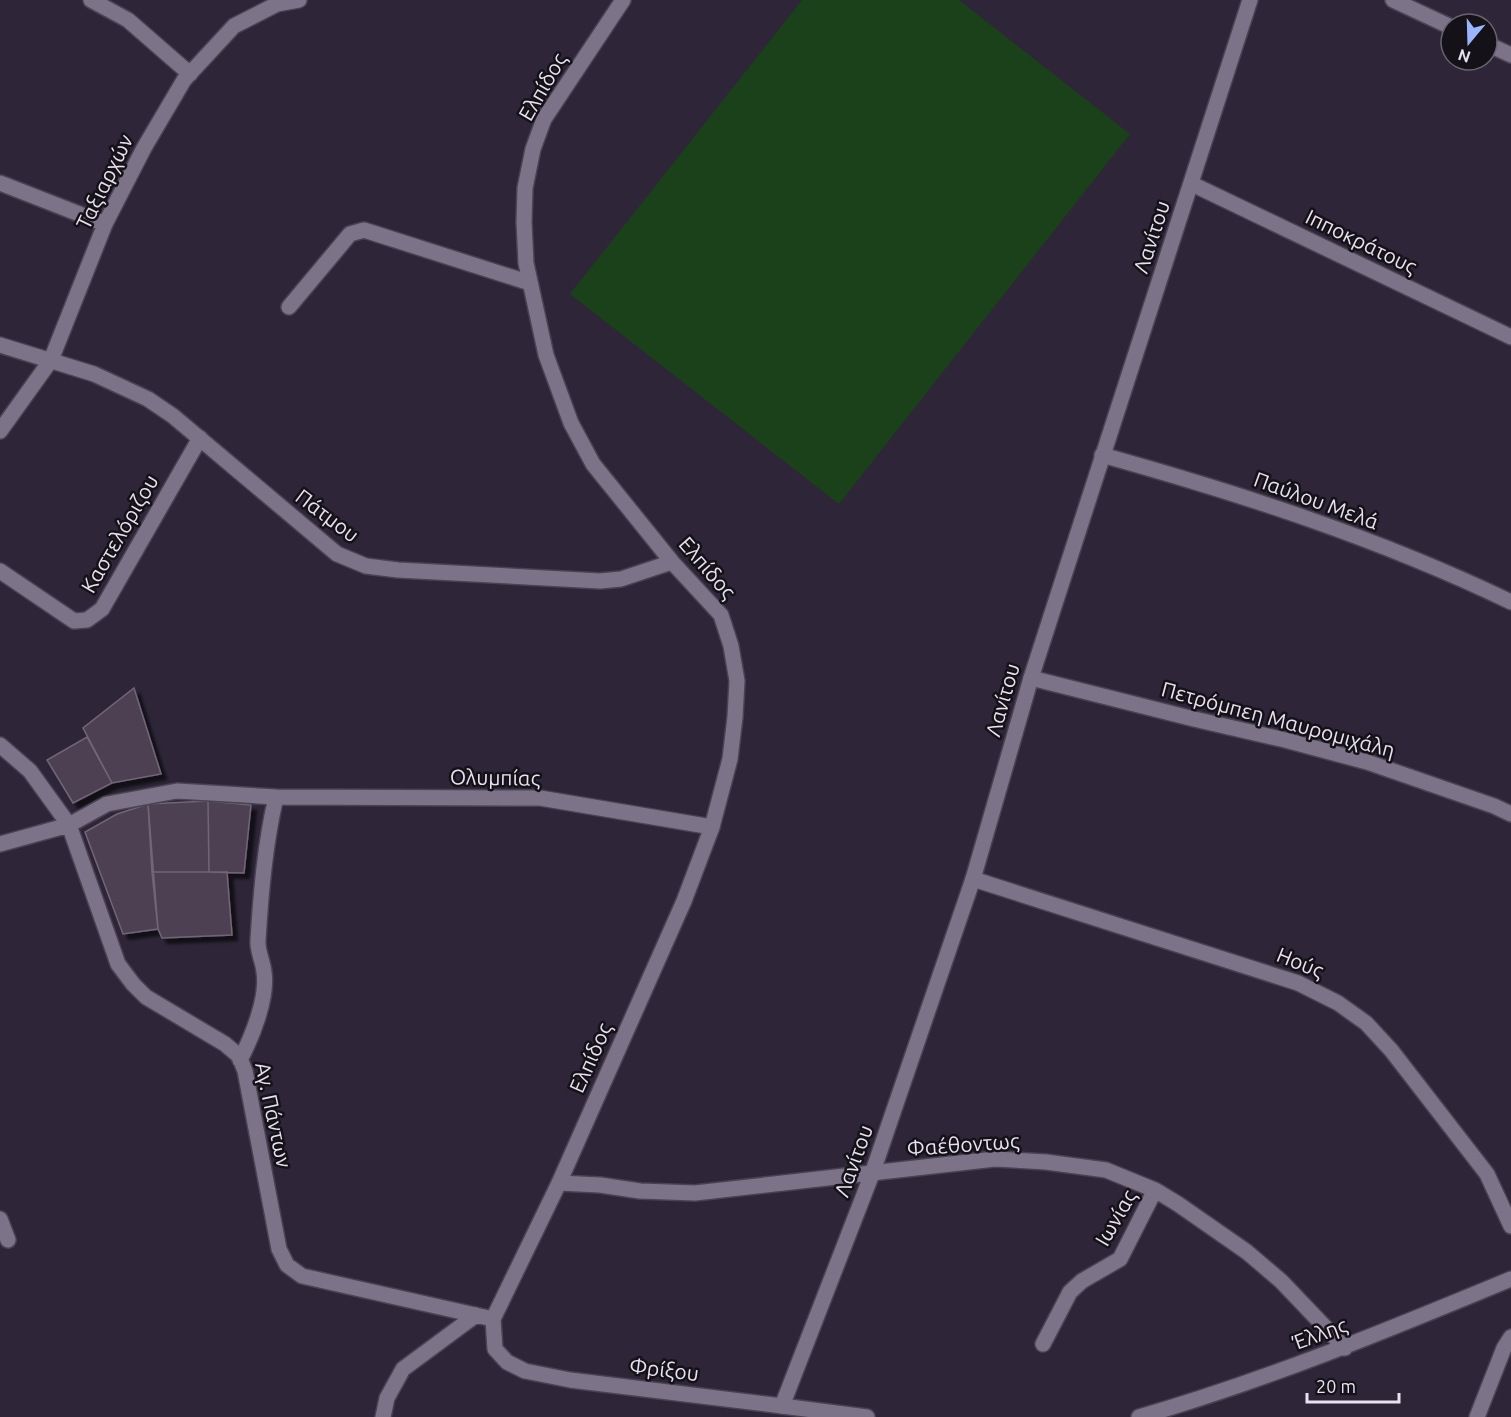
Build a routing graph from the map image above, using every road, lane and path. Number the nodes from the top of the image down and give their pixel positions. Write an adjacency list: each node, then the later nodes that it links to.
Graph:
1 (91, 0): 7 (street)
2 (299, 0): 7 (street, Ταξιαρχών)
3 (623, 0): 11 (street, Ελπίδος)
4 (1250, 0): 9 (street, Λανίτου)
5 (1393, 0): 6 (street)
6 (1439, 21)
7 (190, 74): 10 (street, Ταξιαρχών)
8 (0, 183): 10 (street)
9 (1192, 184): 13 (street, Ιπποκράτους); 18 (street, Λανίτου)
10 (105, 224): 15 (street, Ταξιαρχών)
11 (530, 282): 12 (street); 19 (street, Ελπίδος)
12 (289, 307)
13 (1511, 338)
14 (0, 345): 15 (street, Πάτμου)
15 (51, 360): 16 (street, Ταξιαρχών); 17 (street, Πάτμου)
16 (0, 431)
17 (200, 438): 19 (street, Πάτμου); 20 (street, Καστελόριζου)
18 (1102, 455): 21 (street, Παύλου Μελά); 22 (street, Λανίτου)
19 (672, 562): 27 (street, Ελπίδος)
20 (0, 571)
21 (1511, 602)
22 (1031, 678): 25 (street, Πετρόμπεη Μαυρομιχάλη); 29 (street, Λανίτου)
23 (0, 745): 26 (street, Αγ. Πάντων)
24 (276, 797): 26 (street, Ολυμπίας); 27 (street, Ολυμπίας); 30 (street)
25 (1511, 814)
26 (69, 825): 28 (street, Ολυμπίας); 30 (street, Αγ. Πάντων)
27 (712, 827): 32 (street, Ελπίδος)
28 (0, 844)
29 (973, 879): 31 (street, Λανίτου); 35 (street, Ηούς)
30 (240, 1060): 38 (street, Αγ. Πάντων)
31 (872, 1174): 32 (street, Φαέθοντως); 33 (street, Φαέθοντως); 43 (street, Λανίτου)
32 (559, 1184): 39 (street, Ελπίδος)
33 (1155, 1190): 41 (street, Ιωνίας); 42 (street, Φαέθοντως)
34 (0, 1218): 36 (street)
35 (1511, 1226)
36 (8, 1240)
37 (1511, 1279): 42 (street, Έλλης)
38 (476, 1315): 39 (street, Αγ. Πάντων); 44 (street)
39 (493, 1319): 43 (street, Φρίξου)
40 (1511, 1337): 47 (street)
41 (1043, 1344)
42 (1345, 1348): 46 (street, Έλλης)
43 (782, 1406): 45 (street, Φρίξου)
44 (383, 1417)
45 (867, 1417)
46 (1139, 1417)
47 (1477, 1417)

